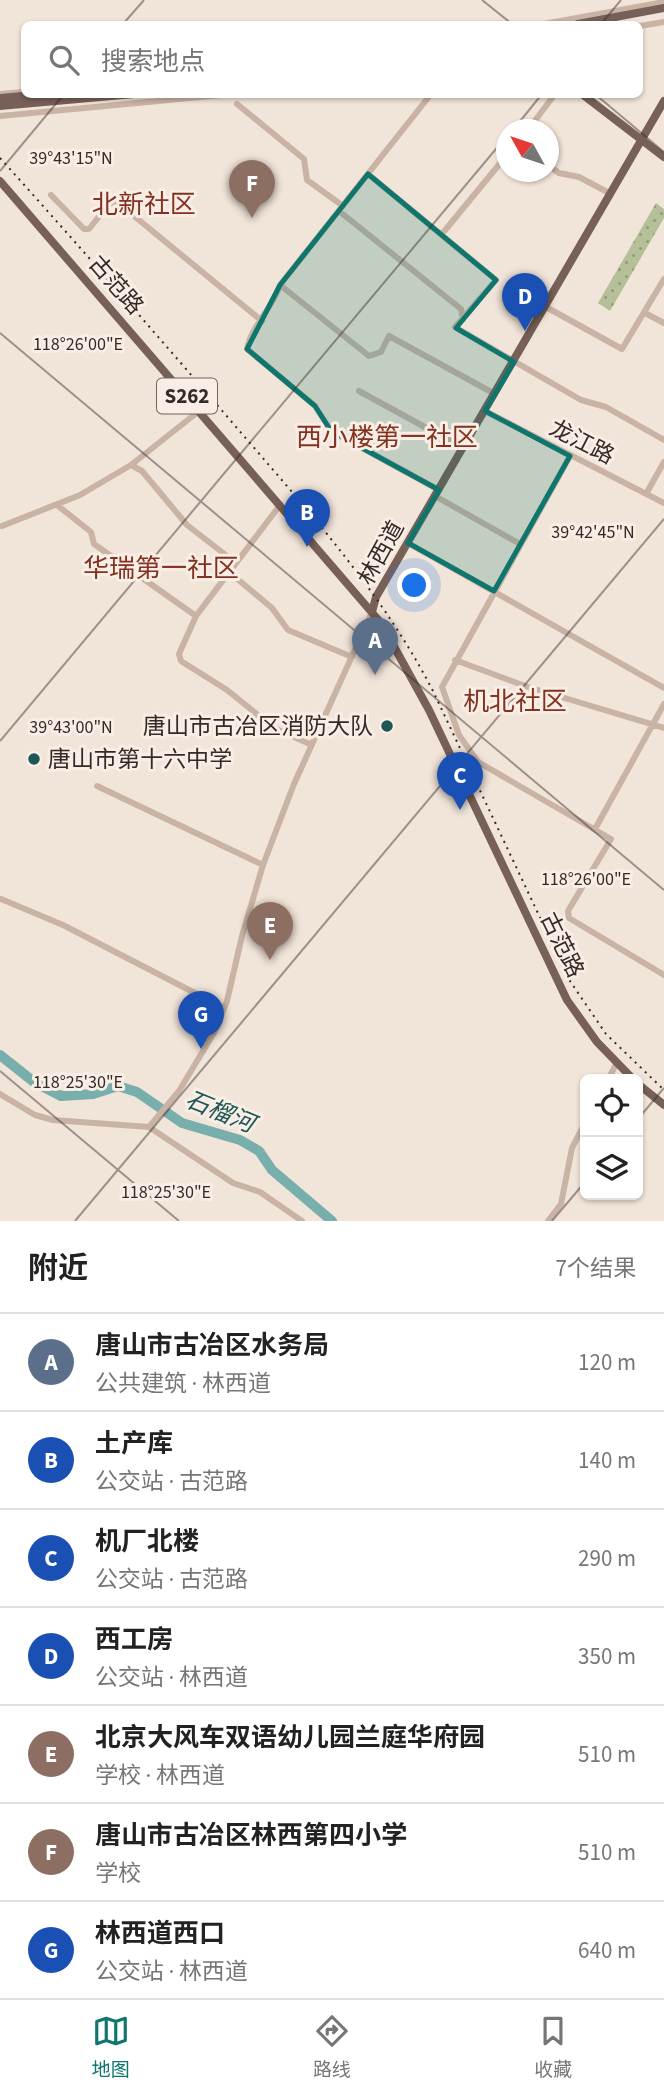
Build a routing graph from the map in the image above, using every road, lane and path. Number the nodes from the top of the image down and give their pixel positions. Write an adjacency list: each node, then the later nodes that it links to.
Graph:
1 (664, 2): 3 (street)
2 (664, 10): 4 (main road); 5 (main road)
3 (560, 21)
4 (596, 21)
5 (615, 21)
6 (664, 22): 7 (street)
7 (643, 25)
8 (21, 92): 10 (street)
9 (21, 95): 10 (main road)
10 (0, 96)
11 (89, 98): 18 (main road)
12 (190, 98): 19 (street)
13 (428, 98): 25 (street)
14 (552, 98): 20 (street)
15 (587, 98): 21 (main road)
16 (664, 101): 21 (main road, 林西道)
17 (237, 104): 29 (street)
18 (0, 106)
19 (0, 116)
20 (536, 119)
21 (642, 141): 22 (main road); 27 (main road, 林西道)
22 (664, 157)
23 (496, 168): 30 (street)
24 (559, 173): 27 (street)
25 (368, 174): 29 (street); 30 (street)
26 (0, 181): 41 (main road, 古范路 / S262)
27 (611, 194): 33 (main road, 林西道)
28 (51, 195): 36 (street)
29 (341, 209): 32 (street); 35 (street)
30 (442, 234): 35 (street)
31 (664, 279): 34 (street)
32 (280, 285): 36 (street); 40 (street)
33 (546, 307): 34 (street); 38 (main road, 林西道)
34 (645, 313): 37 (street)
35 (463, 319): 38 (street)
36 (262, 321): 50 (street)
37 (664, 323)
38 (514, 362): 40 (main road, 林西道); 43 (street)
39 (359, 391): 44 (street)
40 (495, 394): 42 (main road, 林西道)
41 (200, 411): 46 (street); 54 (main road, 古范路 / S262)
42 (485, 411): 44 (main road, 林西道); 45 (street, 龙江路)
43 (664, 440)
44 (463, 448): 50 (main road, 林西道)
45 (570, 456): 51 (street, 龙江路); 57 (street)
46 (142, 458): 48 (street); 49 (street)
47 (664, 462): 51 (street)
48 (131, 466): 49 (street); 53 (street)
49 (142, 471): 58 (street)
50 (437, 493): 56 (main road, 林西道); 57 (street)
51 (646, 494): 52 (street, 龙江路)
52 (664, 503)
53 (57, 505): 55 (street); 62 (street)
54 (280, 506): 58 (street); 61 (main road, 古范路 / S262)
55 (2, 526)
56 (408, 543): 60 (street); 61 (main road, 林西道)
57 (520, 544): 60 (street)
58 (236, 563): 59 (street)
59 (229, 572): 62 (street); 63 (street)
60 (494, 592): 64 (street); 65 (street)
61 (372, 612): 63 (street, 林西道); 76 (main road, 古范路 / S262)
62 (196, 616): 69 (street)
63 (352, 657): 69 (street, 林西道)
64 (455, 660): 67 (street); 71 (street)
65 (664, 688)
66 (664, 704): 67 (street)
67 (651, 726): 68 (street); 71 (street)
68 (664, 728)
69 (312, 745): 72 (street, 林西道)
70 (97, 786): 72 (street)
71 (594, 830): 74 (street)
72 (263, 865): 75 (street, 林西道)
73 (1, 899): 75 (street)
74 (664, 975)
75 (224, 1008): 82 (street, 林西道)
76 (617, 1063): 77 (street); 78 (main road, 古范路 / S262)
77 (611, 1074)
78 (628, 1074)
79 (643, 1088): 81 (main road)
80 (0, 1094): 82 (street)
81 (664, 1105)
82 (150, 1125): 84 (street)
83 (580, 1133): 85 (street)
84 (302, 1221)
85 (548, 1221)

